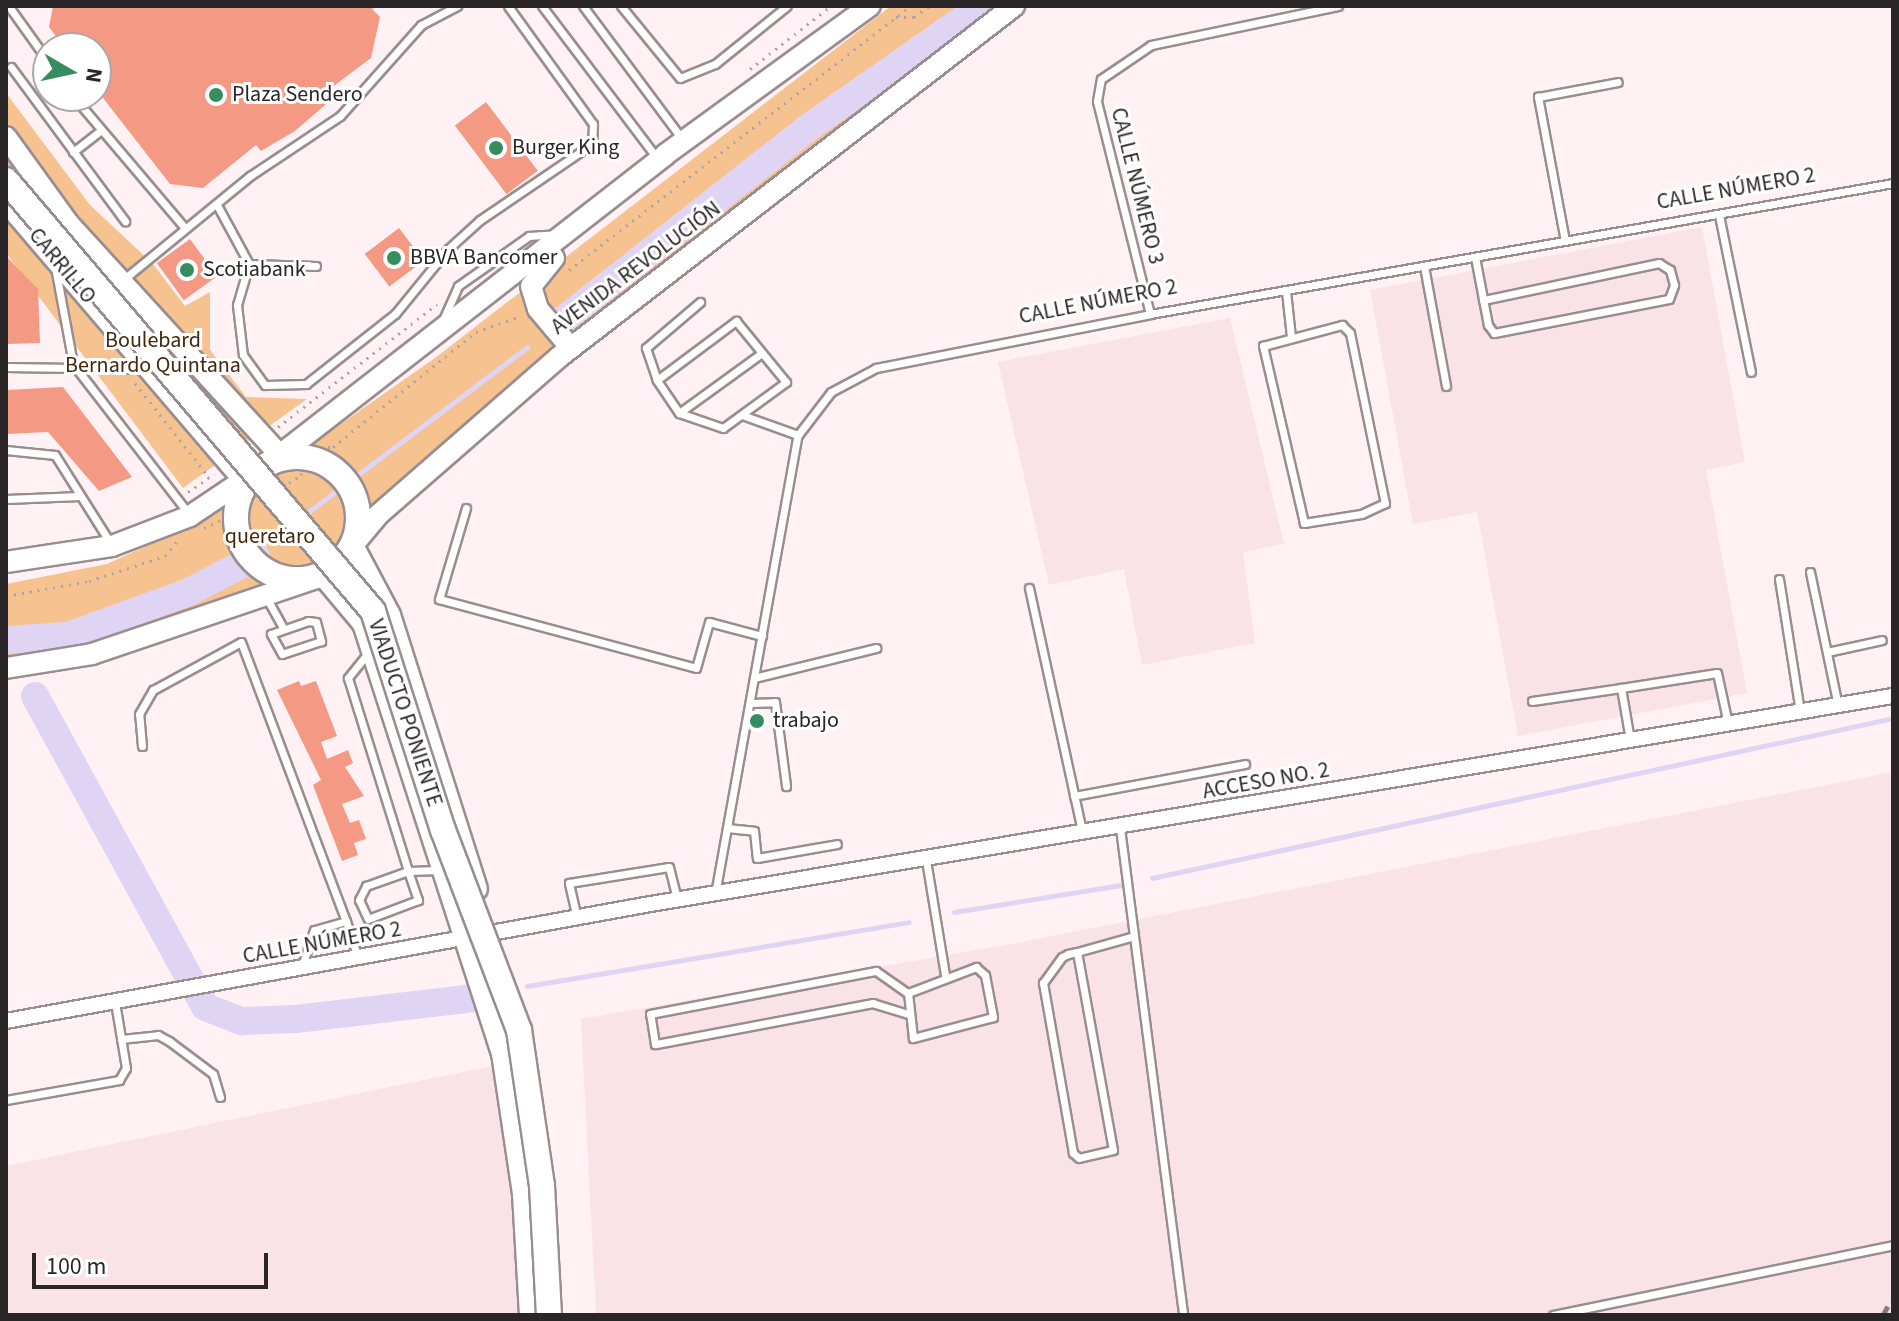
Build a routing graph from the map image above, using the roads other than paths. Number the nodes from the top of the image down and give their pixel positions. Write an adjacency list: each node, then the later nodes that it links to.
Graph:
1 (457, 6): 24 (lane)
2 (508, 6): 31 (lane)
3 (542, 6): 19 (lane)
4 (583, 6): 17 (lane)
5 (621, 6): 6 (lane)
6 (787, 6)
7 (870, 6): 17 (main road)
8 (1014, 6): 41 (main road, AVENIDA REVOLUCIÓN)
9 (1338, 6): 39 (lane, CALLE NÚMERO 3)
10 (9, 8): 11 (lane)
11 (32, 39)
12 (11, 67): 18 (lane)
13 (1618, 82): 28 (lane)
14 (85, 112): 15 (lane)
15 (99, 132): 18 (lane); 27 (lane)
16 (6, 137): 34 (main road)
17 (684, 141): 19 (main road)
18 (73, 152): 26 (lane)
19 (659, 160): 23 (main road)
20 (6, 180): 115 (main road, VIADUCTO PONIENTE, bridge)
21 (1893, 183): 25 (lane, CALLE NÚMERO 2)
22 (6, 199): 30 (main road, CARRILLO)
23 (605, 203): 41 (main road); 52 (main road)
24 (217, 205): 27 (lane); 31 (lane)
25 (1719, 215): 28 (lane, CALLE NÚMERO 2); 46 (lane)
26 (125, 221)
27 (185, 228): 34 (lane)
28 (1565, 241): 29 (lane, CALLE NÚMERO 2)
29 (1475, 257): 33 (lane, CALLE NÚMERO 2); 36 (lane)
30 (54, 258): 38 (main road, CARRILLO); 43 (lane)
31 (249, 264): 32 (lane)
32 (316, 266)
33 (1424, 266): 35 (lane, CALLE NÚMERO 2); 48 (lane)
34 (120, 282): 38 (lane); 52 (main road)
35 (1286, 291): 39 (lane, CALLE NÚMERO 2); 40 (lane)
36 (1483, 300): 36 (lane)
37 (700, 302): 47 (lane)
38 (95, 305): 45 (main road, CARRILLO)
39 (1150, 314): 51 (lane, CALLE NÚMERO 2)
40 (1291, 337): 40 (lane)
41 (568, 344): 59 (main road, AVENIDA REVOLUCIÓN)
42 (762, 353): 47 (lane); 49 (lane); 50 (lane)
43 (73, 364): 44 (lane); 45 (lane); 58 (lane)
44 (6, 367)
45 (150, 369): 54 (main road, CARRILLO)
46 (1751, 372)
47 (657, 380): 49 (lane)
48 (1446, 386)
49 (679, 413): 50 (lane)
50 (742, 415): 51 (lane)
51 (798, 435): 68 (lane, CALLE NÚMERO 2)
52 (272, 446): 54 (main road); 59 (main road)
53 (6, 450): 55 (lane)
54 (237, 470): 58 (main road); 63 (main road)
55 (80, 496): 56 (lane); 60 (lane)
56 (6, 499)
57 (466, 508): 68 (lane)
58 (188, 527): 60 (main road)
59 (353, 545): 63 (main road); 101 (main road)
60 (112, 546): 61 (main road)
61 (6, 562)
62 (1810, 572): 72 (lane)
63 (325, 575): 66 (main road); 70 (main road)
64 (1779, 579): 80 (lane)
65 (1029, 588): 86 (lane)
66 (265, 596): 67 (lane); 73 (main road)
67 (283, 628): 67 (lane)
68 (762, 636): 74 (lane, CALLE NÚMERO 2)
69 (1882, 640): 72 (lane)
70 (372, 648): 92 (main road); 93 (lane)
71 (876, 648): 74 (lane)
72 (1827, 652): 79 (lane)
73 (6, 668)
74 (754, 678): 78 (lane, CALLE NÚMERO 2)
75 (1621, 688): 77 (lane); 81 (lane); 82 (lane)
76 (1893, 696): 79 (street, ACCESO NO. 2)
77 (1532, 701)
78 (750, 703): 85 (lane); 87 (lane, CALLE NÚMERO 2)
79 (1838, 706): 80 (street, ACCESO NO. 2)
80 (1801, 713): 81 (street, ACCESO NO. 2)
81 (1728, 724): 82 (street, ACCESO NO. 2)
82 (1631, 741): 88 (street, ACCESO NO. 2)
83 (142, 746): 98 (lane)
84 (1245, 764): 86 (lane)
85 (786, 786)
86 (1074, 796): 89 (lane)
87 (727, 828): 90 (lane); 94 (lane, CALLE NÚMERO 2)
88 (1120, 828): 89 (street, ACCESO NO. 2); 99 (lane)
89 (1083, 834): 91 (street, ACCESO NO. 2)
90 (837, 844)
91 (926, 860): 94 (street, ACCESO NO. 2); 105 (lane)
92 (440, 870): 93 (lane); 100 (main road)
93 (408, 871): 93 (lane)
94 (715, 896): 95 (street, ACCESO NO. 2)
95 (677, 901): 96 (street, ACCESO NO. 2); 97 (lane)
96 (645, 905): 97 (street, CALLE NÚMERO 2)
97 (577, 918): 101 (street, CALLE NÚMERO 2)
98 (346, 921): 103 (lane); 104 (lane)
99 (1134, 936): 102 (lane); 117 (lane)
100 (465, 940): 101 (street, CALLE NÚMERO 2); 103 (street, CALLE NÚMERO 2); 114 (main road)
101 (493, 941): 116 (main road)
102 (1077, 952): 102 (lane)
103 (359, 959): 104 (street, CALLE NÚMERO 2)
104 (301, 969): 107 (street, CALLE NÚMERO 2)
105 (945, 975): 106 (lane); 108 (lane)
106 (908, 993): 108 (lane); 108 (lane)
107 (115, 1002): 109 (street, CALLE NÚMERO 2); 110 (lane)
108 (908, 1014)
109 (6, 1021)
110 (121, 1039): 111 (lane); 112 (lane)
111 (220, 1097)
112 (6, 1100)
113 (1893, 1245): 118 (lane)
114 (532, 1315)
115 (549, 1315)
116 (560, 1315)
117 (1183, 1315)
118 (1553, 1315)

